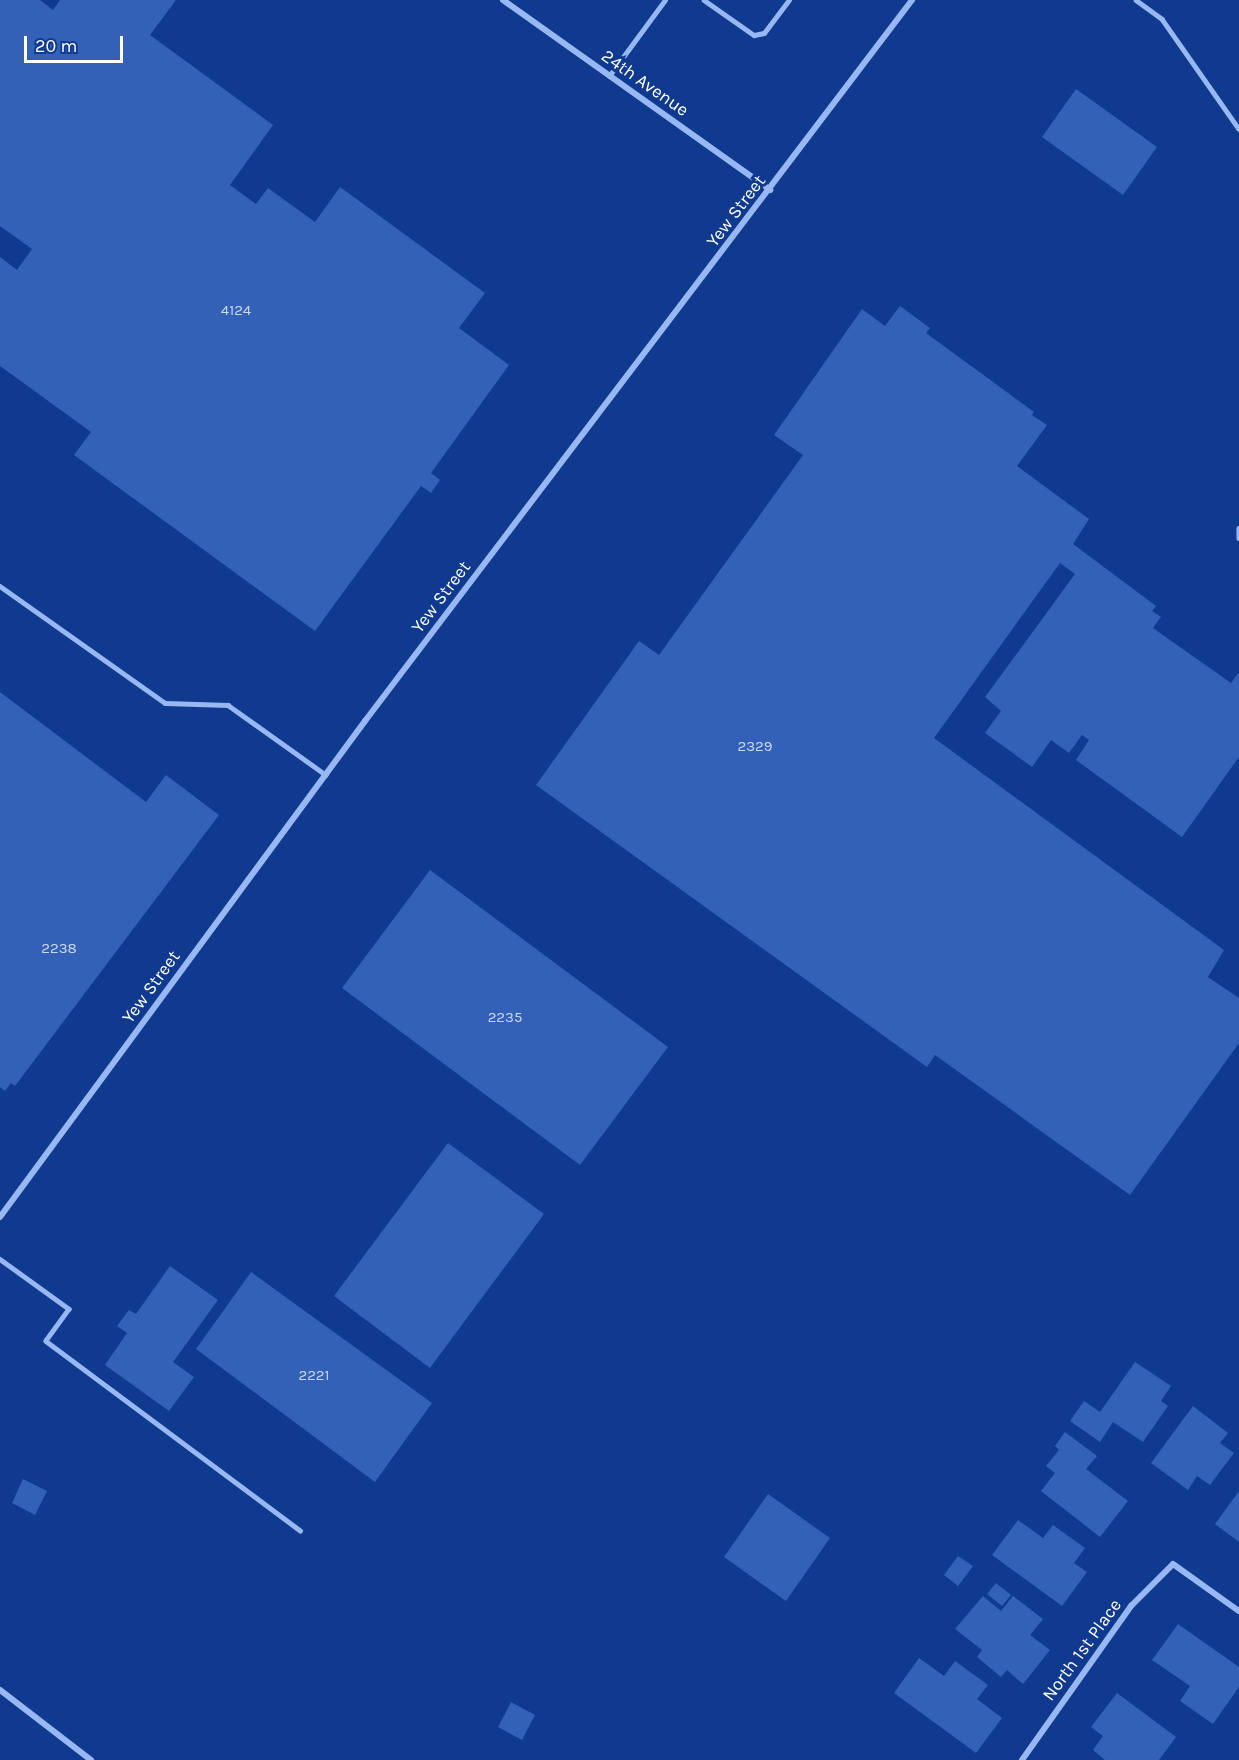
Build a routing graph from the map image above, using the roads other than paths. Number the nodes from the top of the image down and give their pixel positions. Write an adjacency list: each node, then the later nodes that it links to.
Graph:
1 (502, 0): 7 (street, 24th Avenue)
2 (665, 0): 7 (lane)
3 (704, 0): 4 (lane)
4 (789, 0)
5 (912, 0): 9 (street, Yew Street)
6 (1136, 0): 8 (lane)
7 (609, 76): 9 (street, 24th Avenue)
8 (1239, 129)
9 (770, 190): 13 (street, Yew Street)
10 (1239, 528): 11 (lane)
11 (1239, 538)
12 (0, 586): 13 (lane)
13 (326, 775): 14 (street, Yew Street)
14 (0, 1217)
15 (0, 1259): 16 (lane)
16 (300, 1530)
17 (1239, 1611): 20 (street, North 1st Place)
18 (0, 1690): 19 (street)
19 (91, 1760)
20 (1022, 1760)

